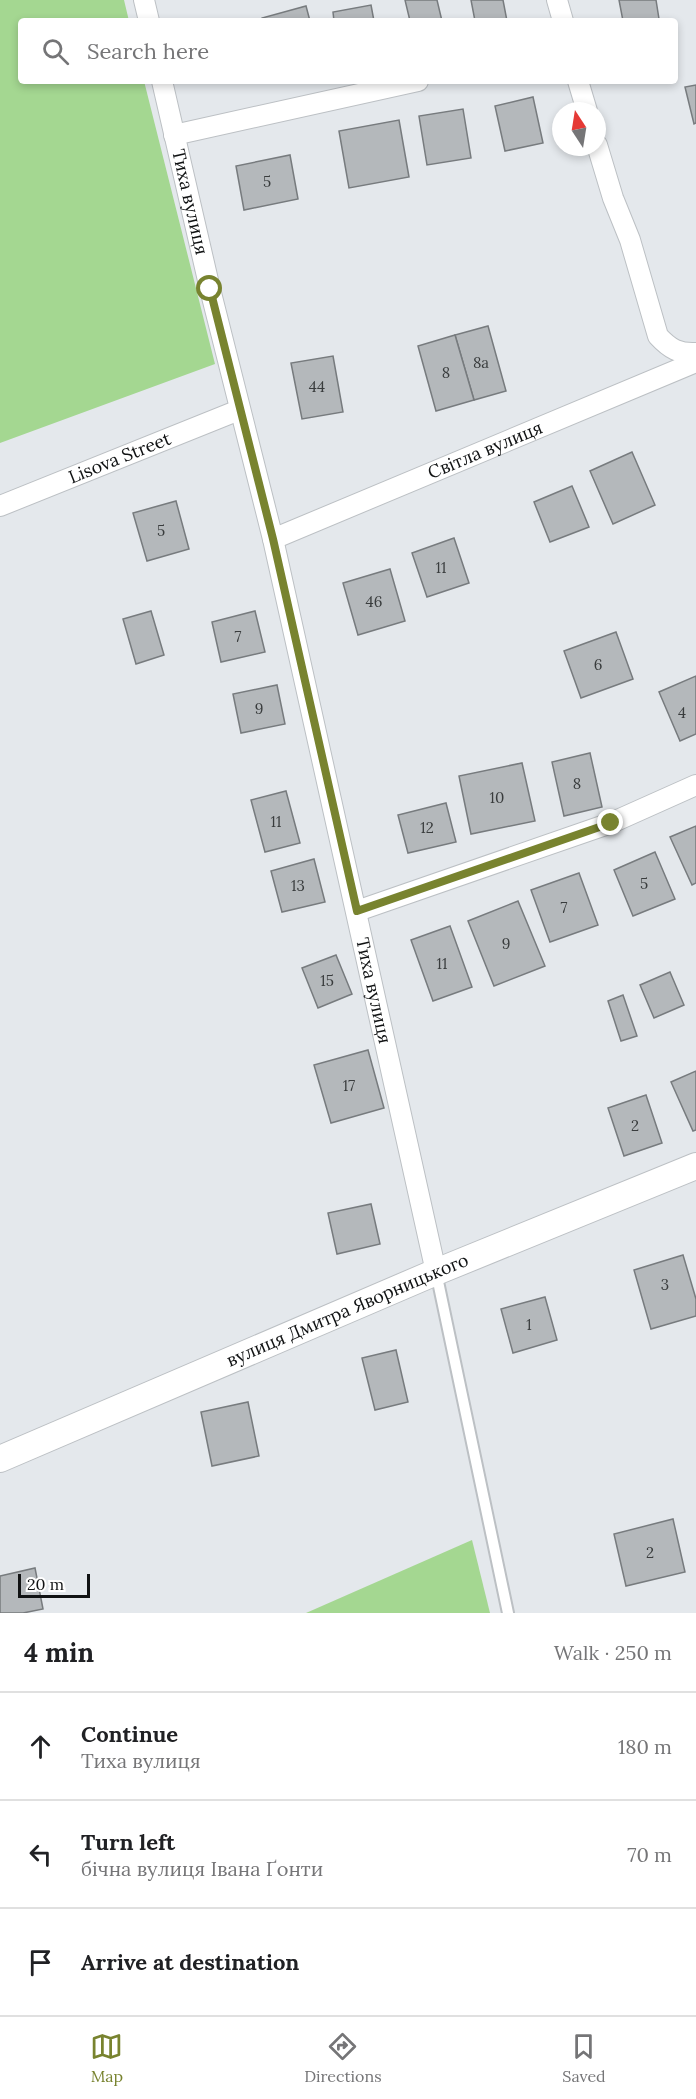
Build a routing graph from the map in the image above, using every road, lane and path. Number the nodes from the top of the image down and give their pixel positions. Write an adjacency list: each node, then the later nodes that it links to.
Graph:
1 (144, 0): 3 (street)
2 (557, 0): 4 (street)
3 (148, 18)
4 (562, 18)
5 (163, 84): 9 (street, Тиха вулиця)
6 (404, 84): 9 (street)
7 (579, 84): 8 (street)
8 (584, 102)
9 (174, 135): 13 (street, Тиха вулиця)
10 (600, 156): 11 (street)
11 (696, 353)
12 (696, 362): 15 (street, Світла вулиця)
13 (239, 410): 14 (street, Lisova Street); 15 (street, Тиха вулиця)
14 (0, 506)
15 (273, 539): 17 (street, Тиха вулиця)
16 (696, 785): 17 (street)
17 (357, 911): 19 (street, Тиха вулиця)
18 (696, 1166): 19 (street, вулиця Дмитра Яворницького)
19 (436, 1272): 20 (street, вулиця Дмитра Яворницького); 21 (lane)
20 (0, 1459)
21 (508, 1613)

